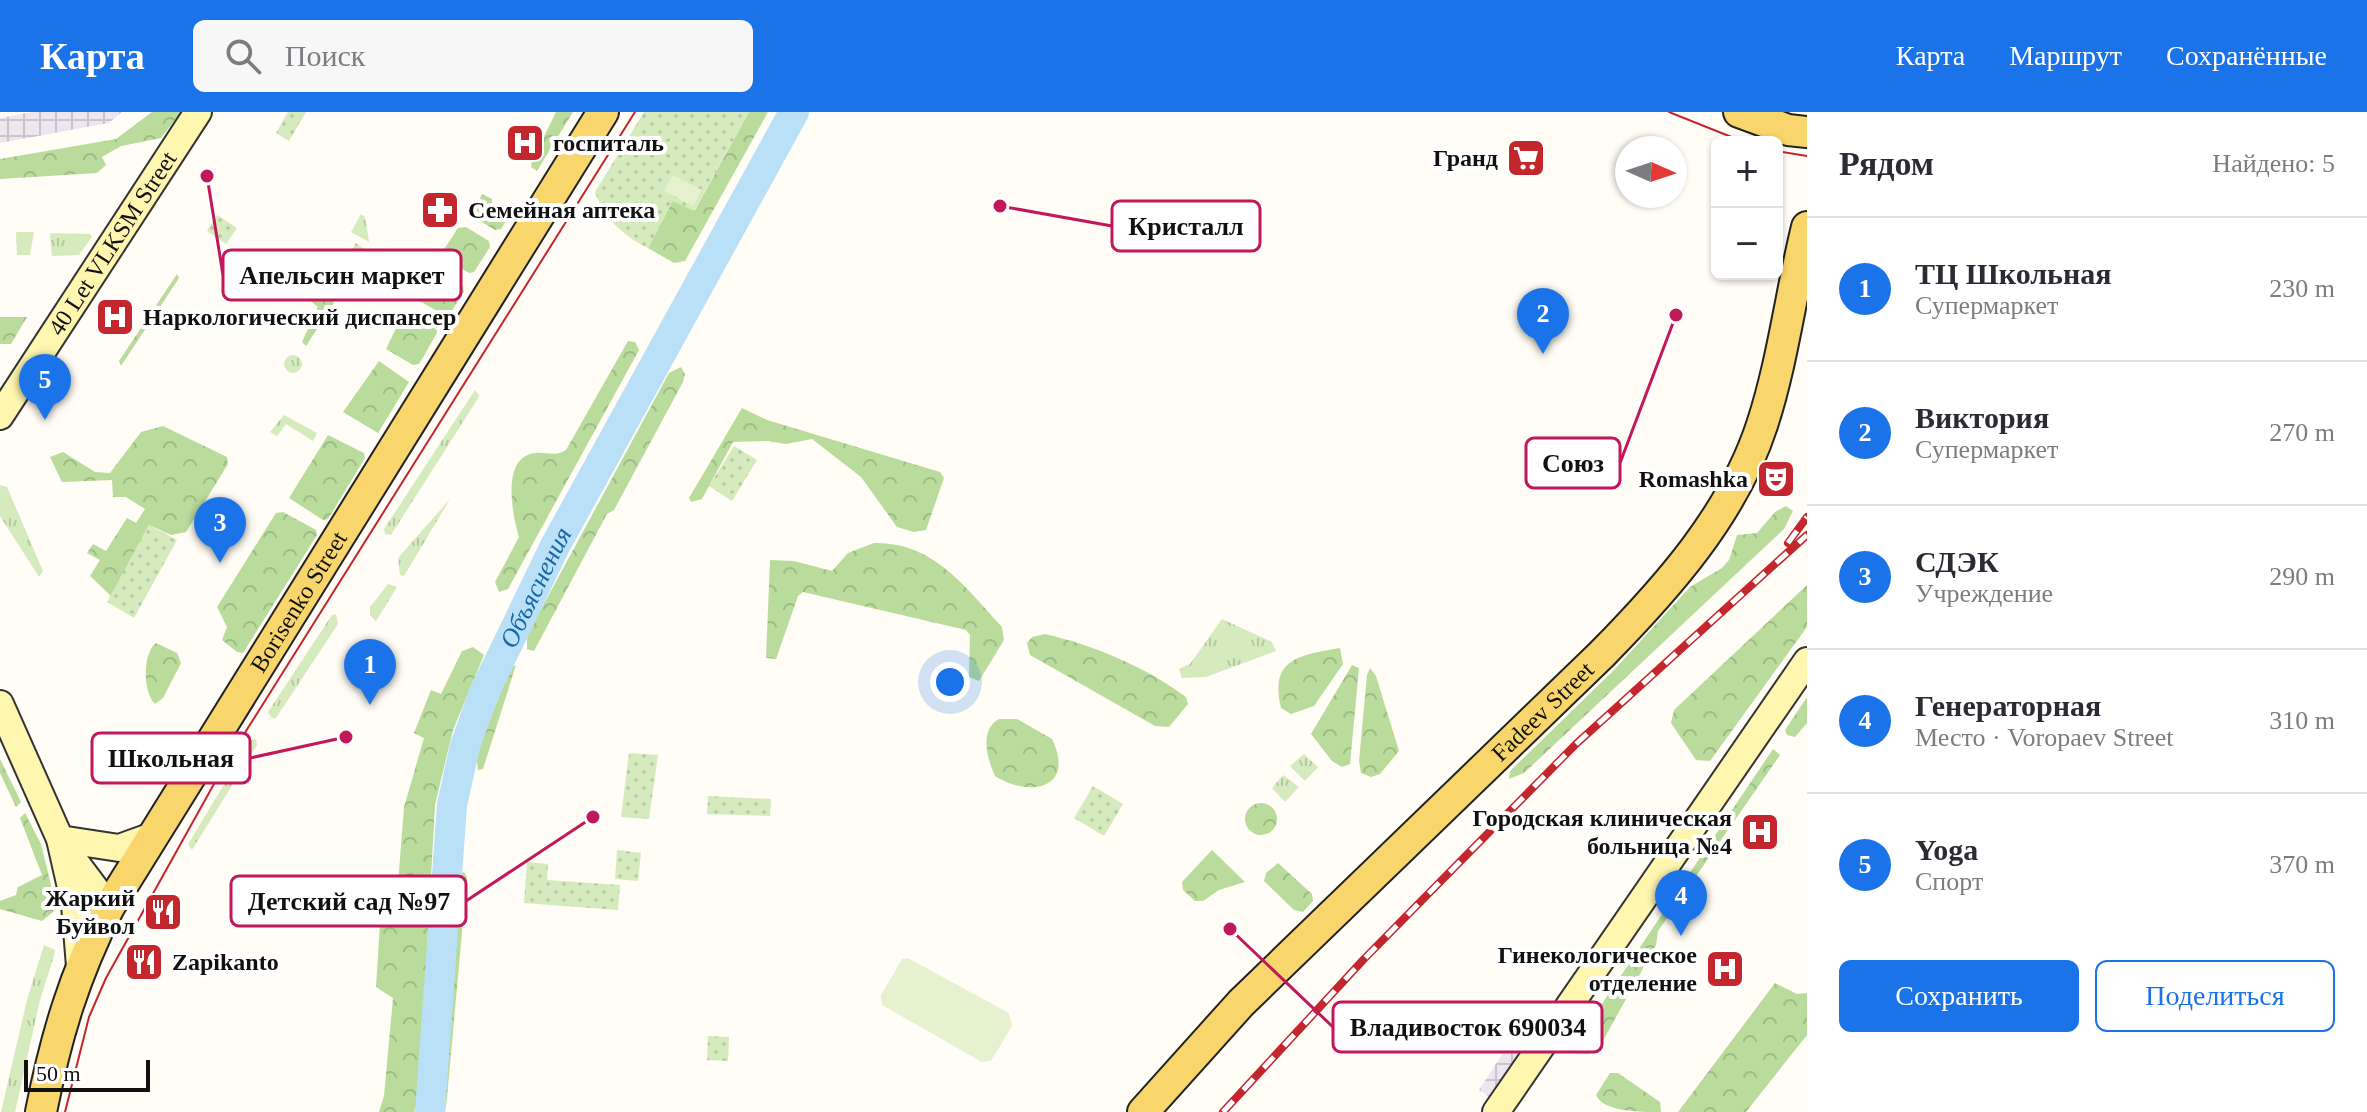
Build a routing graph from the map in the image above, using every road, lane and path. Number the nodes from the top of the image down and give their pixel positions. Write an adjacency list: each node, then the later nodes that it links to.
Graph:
1 (198, 112): 6 (main road, 40 Let VLKSM Street)
2 (603, 112): 9 (main road, Borisenko Street)
3 (1739, 112): 4 (main road)
4 (1807, 132)
5 (1807, 227): 15 (main road, Fadeev Street)
6 (0, 416)
7 (1807, 661): 16 (main road)
8 (0, 704): 10 (main road)
9 (155, 835): 10 (main road); 11 (main road, Borisenko Street)
10 (60, 839): 11 (main road); 12 (main road); 13 (main road)
11 (128, 879): 12 (main road, Borisenko Street)
12 (109, 907): 13 (main road, Borisenko Street)
13 (80, 966): 14 (main road, Borisenko Street)
14 (41, 1112)
15 (1143, 1112)
16 (1496, 1112)

